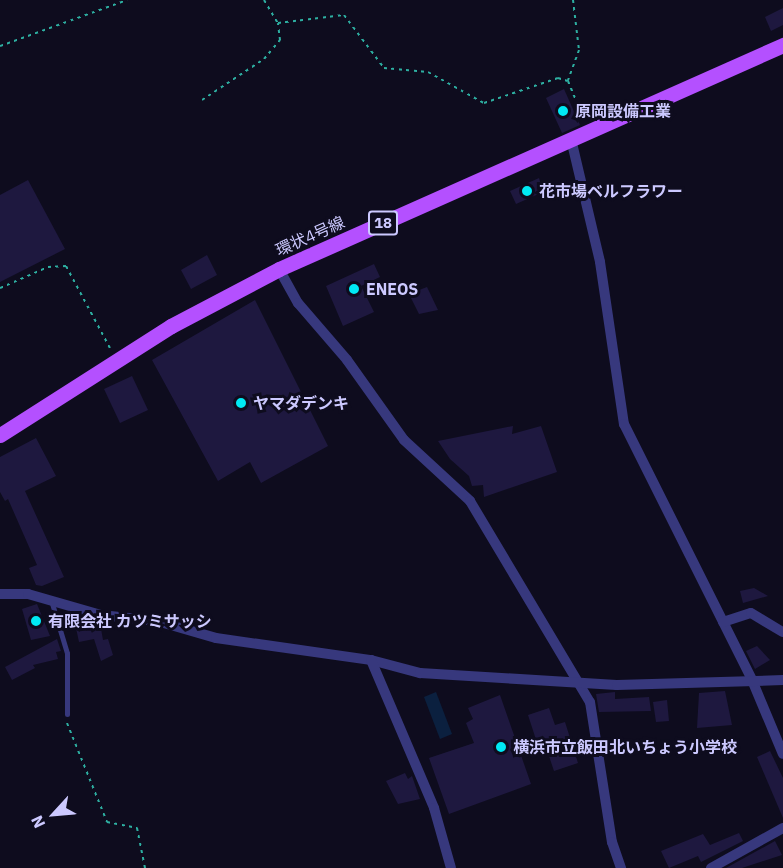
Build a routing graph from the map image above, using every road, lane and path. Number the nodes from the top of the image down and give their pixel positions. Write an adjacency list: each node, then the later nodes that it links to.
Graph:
1 (127, 0): 6 (path)
2 (264, 0): 4 (path)
3 (573, 0): 7 (path)
4 (278, 23): 7 (path); 8 (path)
5 (783, 45): 9 (main road, 環状4号線 / 18)
6 (0, 46)
7 (568, 81): 9 (path)
8 (202, 100)
9 (588, 131): 10 (main road, 環状4号線 / 18)
10 (571, 139): 11 (main road, 環状4号線 / 18); 17 (street)
11 (279, 269): 13 (main road, 環状4号線 / 18); 22 (street)
12 (0, 288): 13 (path)
13 (115, 359): 14 (main road, 環状4号線 / 18)
14 (0, 435)
15 (0, 594): 16 (street)
16 (51, 599): 19 (street); 23 (lane)
17 (723, 622): 18 (street); 20 (street)
18 (783, 632)
19 (371, 660): 22 (street); 27 (street)
20 (752, 680): 21 (street); 22 (street); 24 (street)
21 (783, 680)
22 (578, 681): 28 (street)
23 (66, 714): 26 (path)
24 (783, 754)
25 (783, 828): 29 (street)
26 (145, 868)
27 (451, 868)
28 (620, 868)
29 (711, 868)

